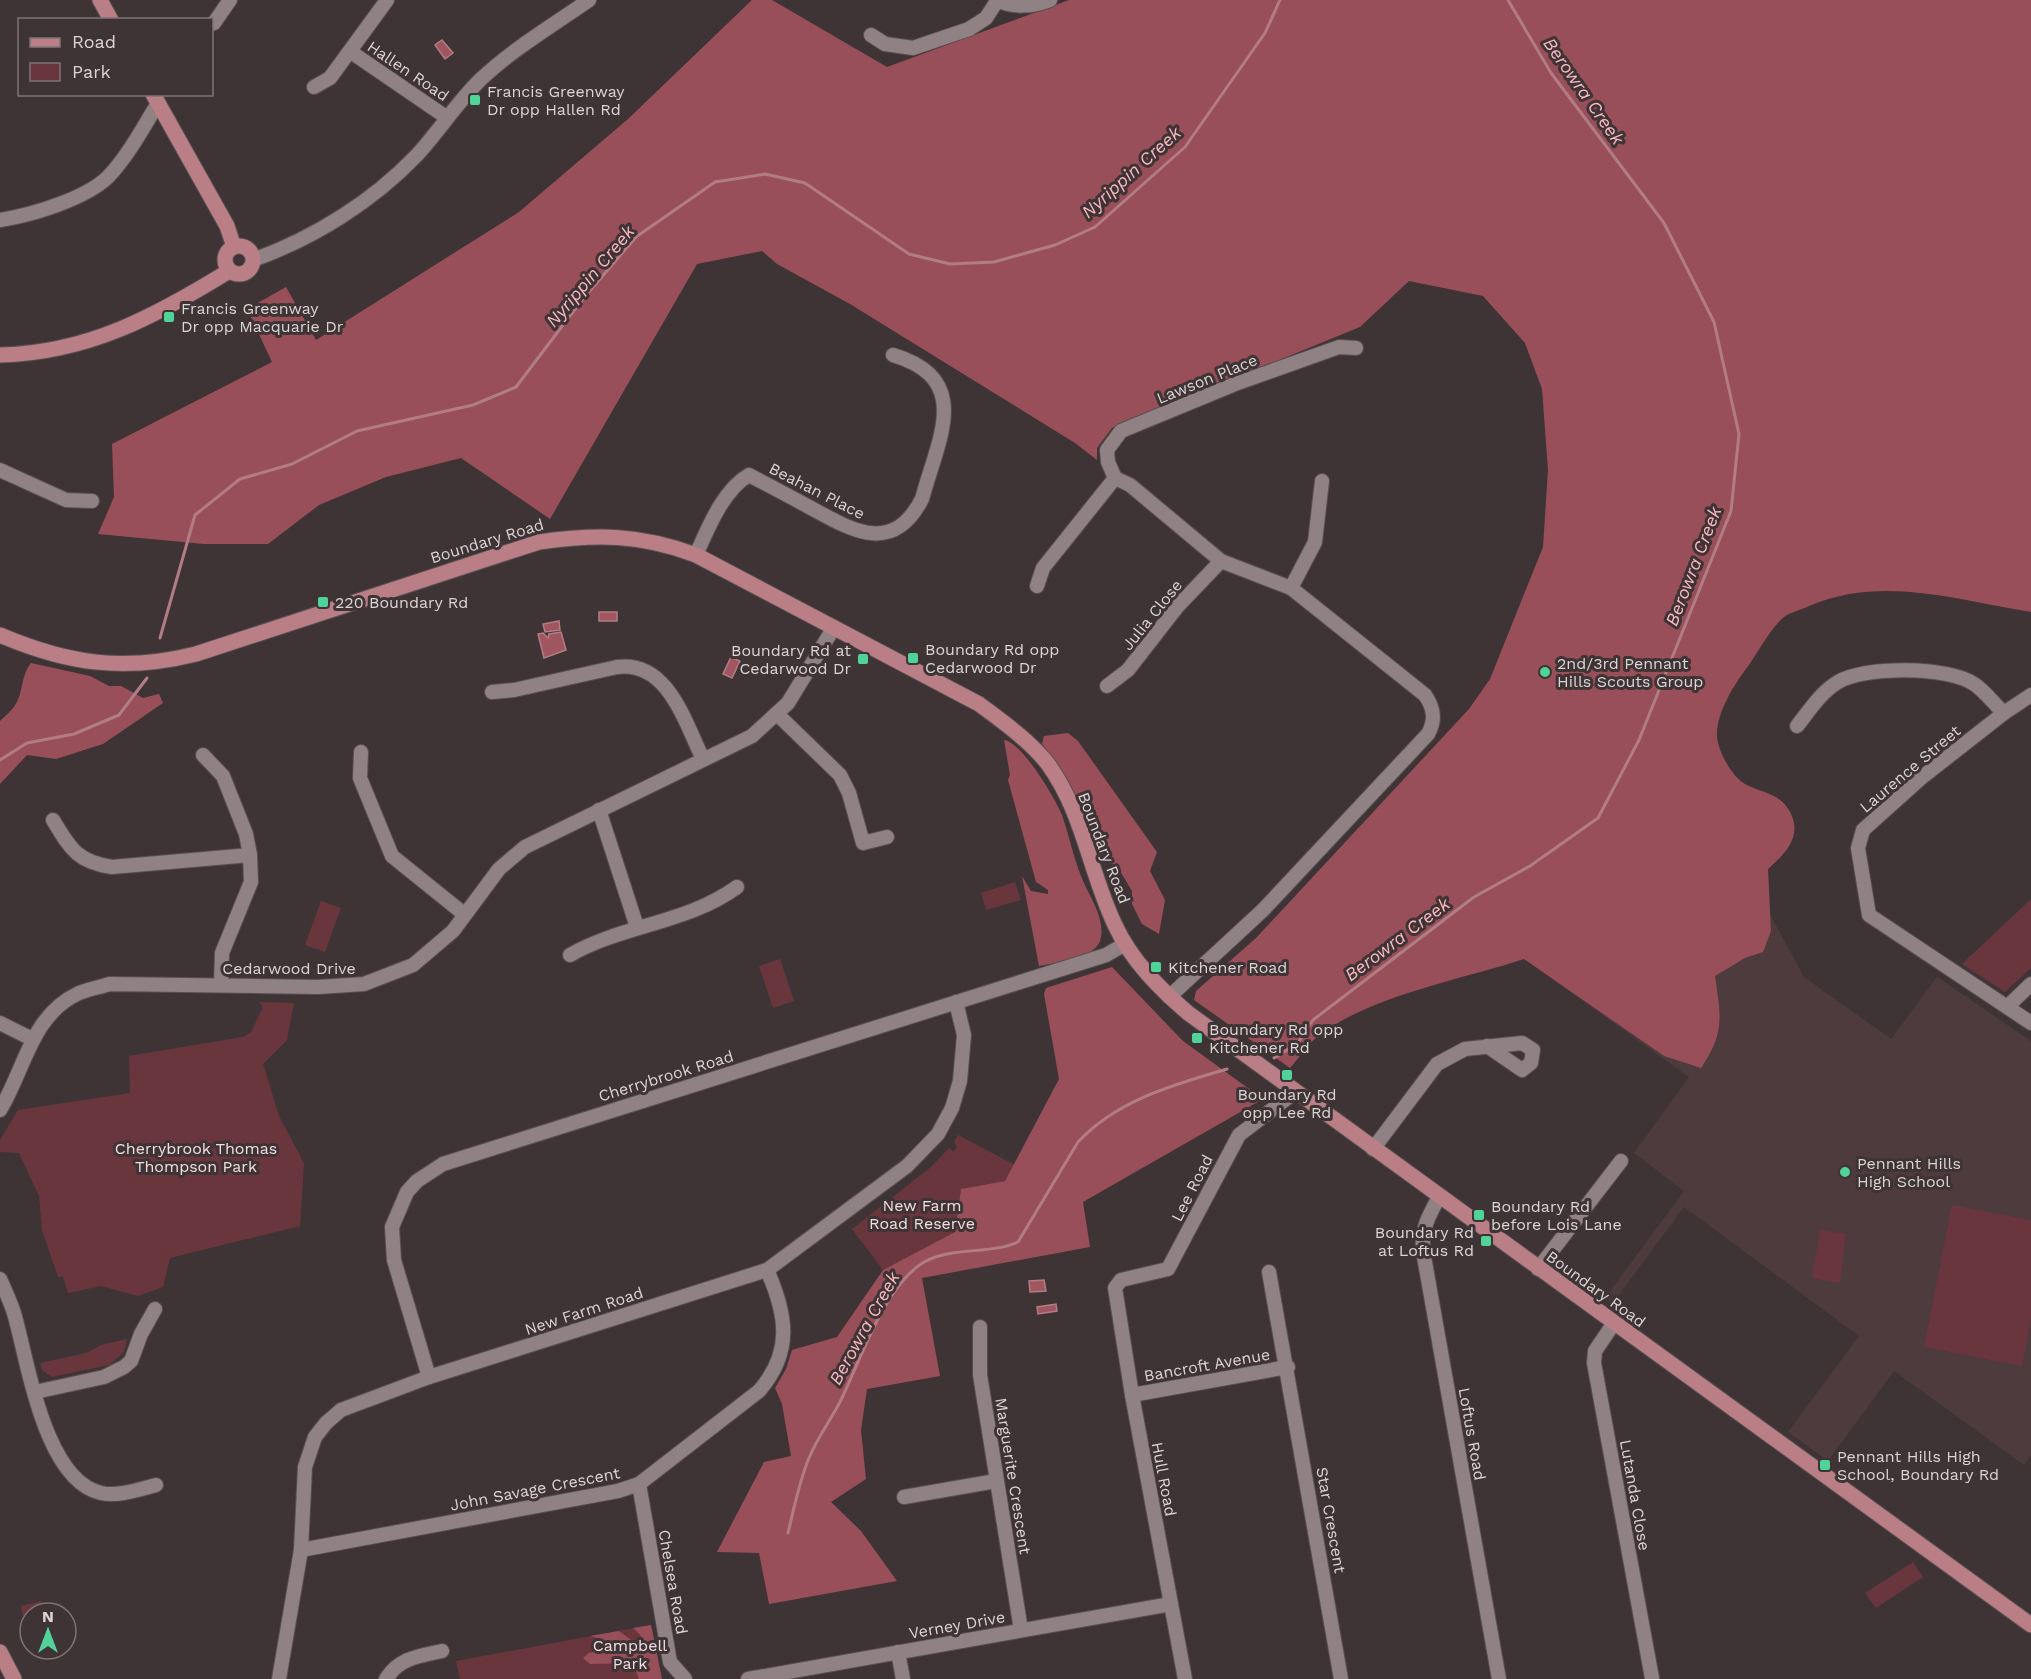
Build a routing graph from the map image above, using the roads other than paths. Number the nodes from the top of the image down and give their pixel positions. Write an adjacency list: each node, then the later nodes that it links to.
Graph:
1 (100, 0): 7 (main road)
2 (230, 0): 8 (street)
3 (387, 0): 10 (street)
4 (590, 0): 13 (street)
5 (1050, 0): 6 (street)
6 (997, 1): 9 (street)
7 (110, 18)
8 (214, 23)
9 (870, 35)
10 (351, 52): 11 (street); 13 (street, Hallen Road)
11 (314, 87)
12 (156, 99): 14 (street); 15 (main road)
13 (446, 117): 16 (street)
14 (0, 220)
15 (234, 247): 16 (main road); 17 (main road)
16 (253, 260): 17 (main road)
17 (229, 271): 19 (main road)
18 (1356, 348): 22 (street, Lawson Place)
19 (0, 355)
20 (893, 355): 25 (street, Beahan Place)
21 (0, 470): 24 (street)
22 (1115, 478): 26 (street); 27 (street)
23 (1322, 481): 28 (street)
24 (92, 501)
25 (696, 555): 29 (main road, Boundary Road); 30 (main road, Boundary Road)
26 (1221, 561): 28 (street); 31 (street, Julia Close)
27 (1038, 586)
28 (1291, 588): 51 (street)
29 (833, 628): 35 (street, Cedarwood Drive); 47 (main road, Boundary Road)
30 (0, 635)
31 (1107, 686)
32 (492, 692): 39 (street)
33 (2031, 695): 34 (street, Laurence Street)
34 (2004, 713): 36 (street); 53 (street, Laurence Street)
35 (778, 715): 39 (street, Cedarwood Drive); 42 (street)
36 (1797, 726)
37 (361, 752): 45 (street)
38 (203, 755): 43 (street)
39 (703, 759): 40 (street, Cedarwood Drive)
40 (599, 810): 45 (street, Cedarwood Drive); 46 (street)
41 (53, 820): 43 (street)
42 (887, 837)
43 (250, 855): 50 (street)
44 (737, 888): 46 (street)
45 (464, 914): 50 (street, Cedarwood Drive)
46 (637, 927): 48 (street)
47 (1125, 944): 51 (main road, Boundary Road); 52 (street, Cherrybrook Road)
48 (570, 955)
49 (2031, 984): 53 (street)
50 (221, 985): 56 (street, Cedarwood Drive)
51 (1169, 997): 58 (main road, Boundary Road)
52 (957, 1002): 64 (street, New Farm Road); 72 (street, Cherrybrook Road)
53 (2007, 1007): 55 (street, Laurence Street)
54 (0, 1023): 56 (street)
55 (2031, 1023)
56 (32, 1039): 59 (street, Cedarwood Drive)
57 (1487, 1047): 60 (street)
58 (1295, 1092): 60 (main road, Boundary Road); 67 (street, Lee Road)
59 (0, 1110)
60 (1373, 1149): 62 (main road, Boundary Road)
61 (1621, 1161): 63 (street)
62 (1439, 1197): 63 (main road, Boundary Road); 95 (street, Loftus Road)
63 (1538, 1269): 69 (main road, Boundary Road)
64 (767, 1270): 72 (street, New Farm Road); 76 (street, John Savage Crescent)
65 (1269, 1272): 71 (street, Star Crescent)
66 (0, 1278): 73 (street)
67 (1117, 1285): 74 (street, Hull Road)
68 (155, 1309): 73 (street)
69 (1614, 1323): 81 (main road, Boundary Road); 86 (street, Lutanda Close)
70 (980, 1327): 75 (street, Marguerite Crescent)
71 (1288, 1366): 74 (street, Bancroft Avenue); 94 (street, Star Crescent)
72 (429, 1377): 79 (street, New Farm Road)
73 (35, 1392): 77 (street)
74 (1132, 1395): 80 (street, Hull Road)
75 (996, 1481): 78 (street); 82 (street, Marguerite Crescent)
76 (639, 1484): 79 (street, John Savage Crescent); 90 (street, Chelsea Road)
77 (156, 1485)
78 (904, 1497)
79 (301, 1550): 88 (street, New Farm Road)
80 (1171, 1604): 82 (street, Verney Drive); 93 (street, Hull Road)
81 (2031, 1625)
82 (1021, 1630): 85 (street, Verney Drive)
83 (442, 1651): 89 (street)
84 (0, 1652): 87 (main road)
85 (898, 1652): 91 (street, Verney Drive); 92 (street)
86 (1652, 1678)
87 (14, 1679)
88 (279, 1679)
89 (386, 1679)
90 (685, 1679)
91 (748, 1679)
92 (903, 1679)
93 (1185, 1679)
94 (1341, 1679)
95 (1499, 1679)

